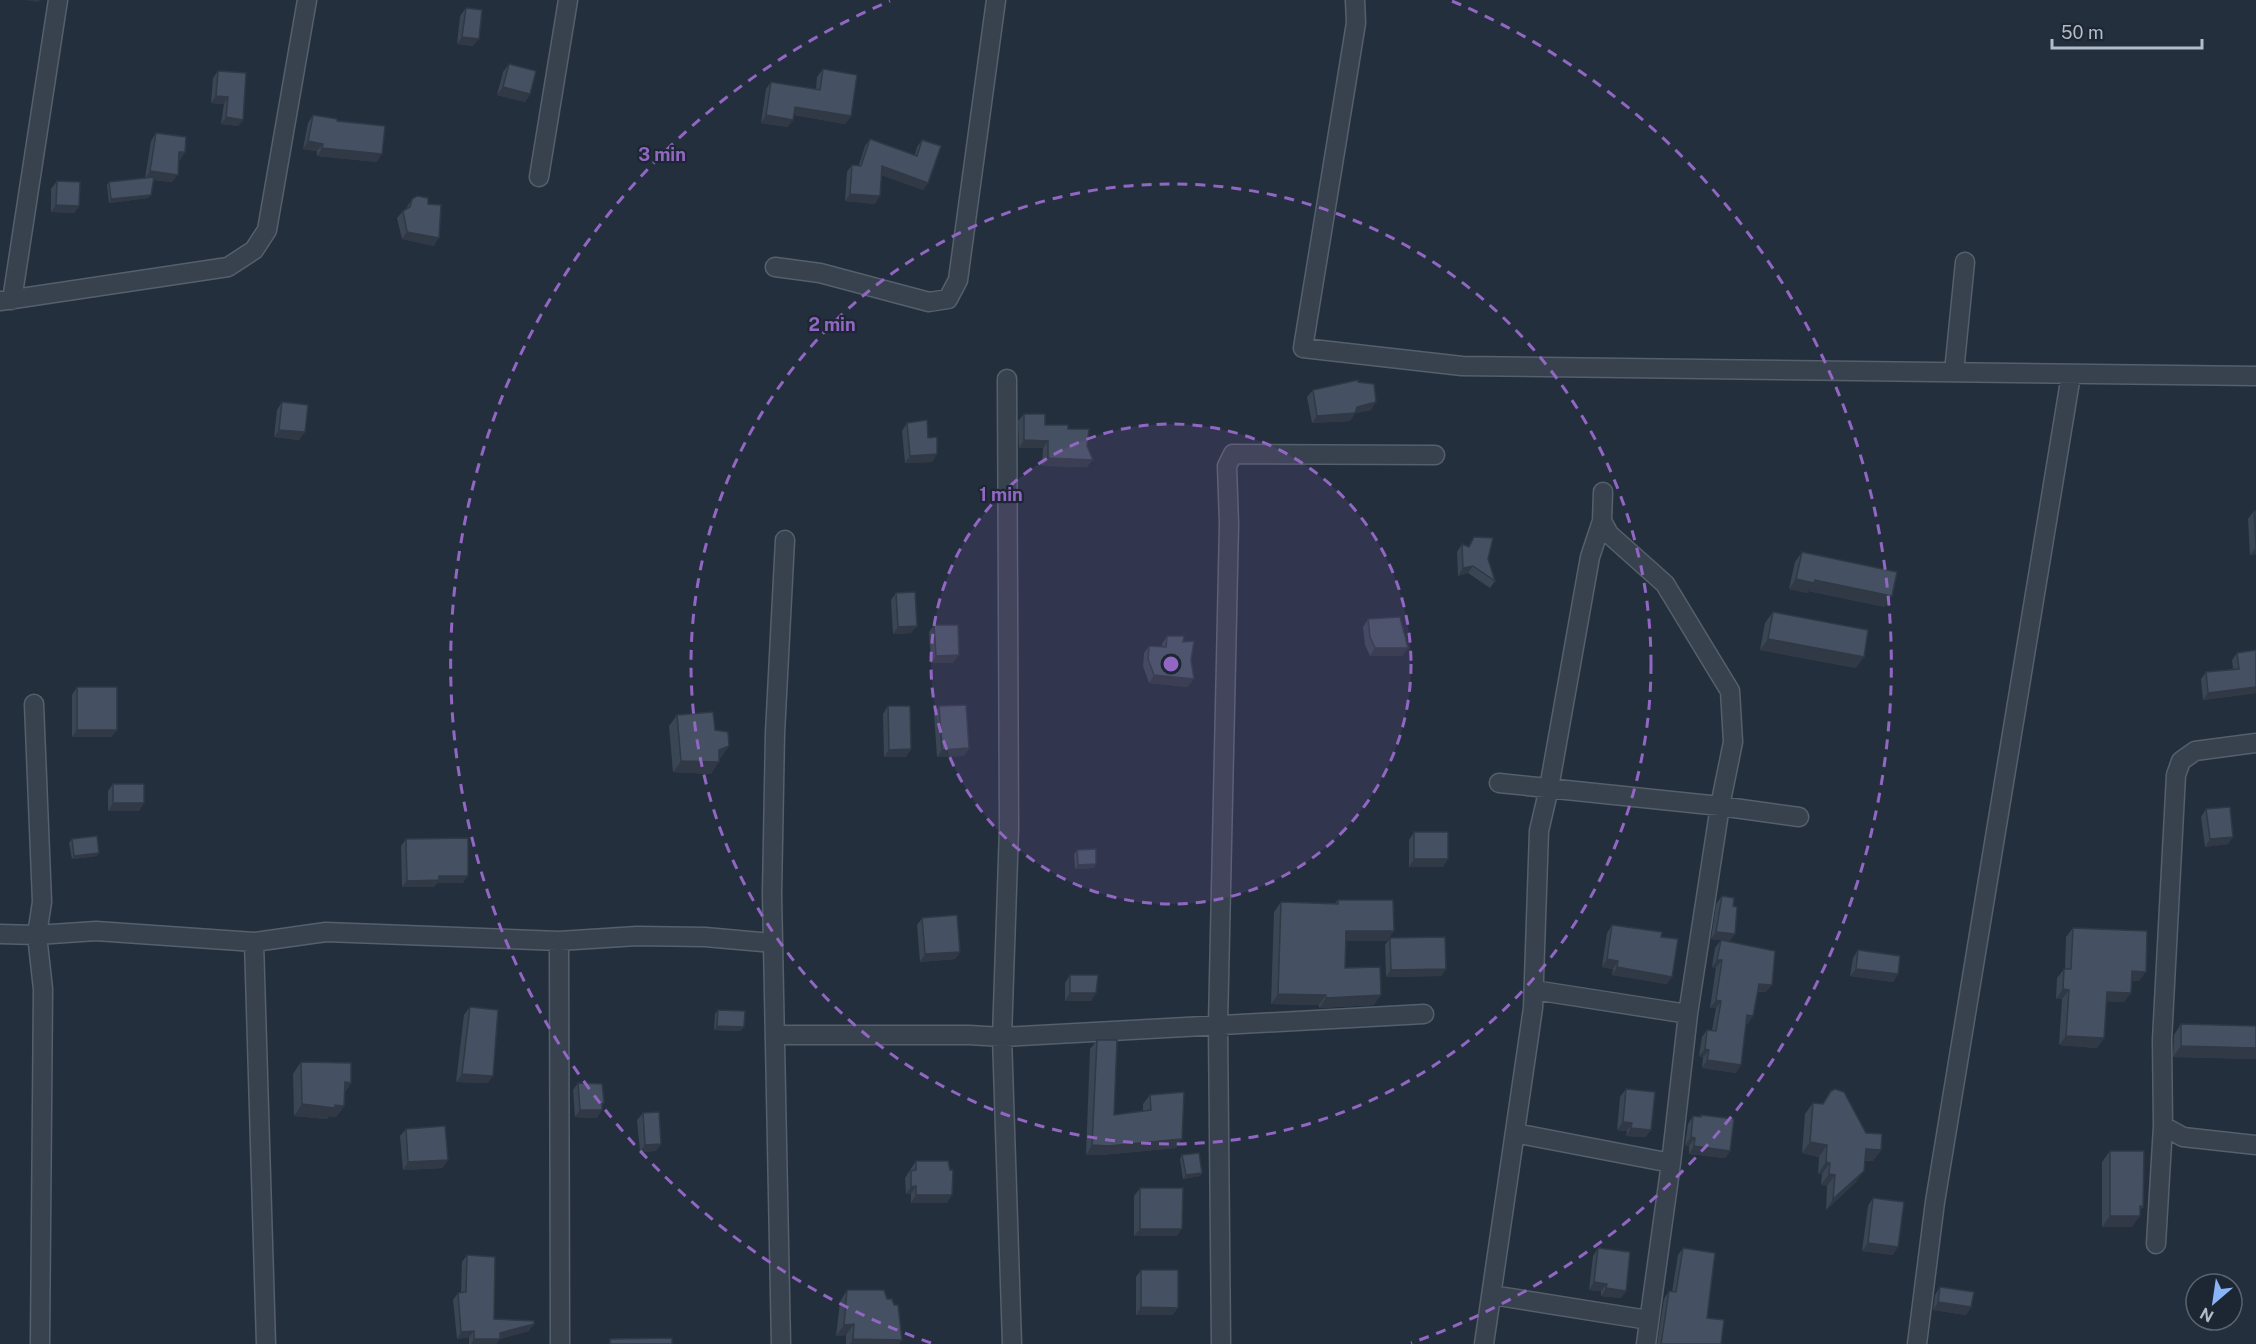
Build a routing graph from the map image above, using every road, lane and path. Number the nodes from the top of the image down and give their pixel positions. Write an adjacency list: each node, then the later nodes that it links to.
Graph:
1 (58, 0): 9 (street)
2 (307, 0): 9 (street)
3 (568, 0): 6 (street)
4 (996, 0): 8 (street)
5 (1355, 0): 10 (street)
6 (538, 177)
7 (1965, 262): 10 (street)
8 (775, 267)
9 (6, 301)
10 (1954, 372): 11 (street)
11 (2071, 375): 12 (street); 50 (street)
12 (2256, 376)
13 (1007, 379): 34 (street)
14 (1435, 455): 32 (street)
15 (1603, 492): 16 (street)
16 (1602, 521): 21 (street); 22 (street)
17 (784, 540): 28 (street)
18 (33, 704): 25 (street)
19 (2256, 742): 35 (street)
20 (1499, 783): 21 (street)
21 (1549, 788): 22 (street); 29 (street)
22 (1720, 806): 23 (street); 31 (street)
23 (1799, 817)
24 (0, 934): 25 (street)
25 (38, 935): 27 (street); 42 (street)
26 (559, 940): 27 (street); 28 (street); 44 (street)
27 (254, 942): 43 (street)
28 (773, 943): 33 (street)
29 (1534, 990): 31 (street); 36 (street)
30 (1424, 1014): 32 (street)
31 (1688, 1014): 38 (street)
32 (1218, 1025): 34 (street); 47 (street)
33 (776, 1035): 34 (street); 45 (street)
34 (1002, 1038): 46 (street)
35 (2163, 1126): 37 (street); 39 (street)
36 (1515, 1133): 38 (street); 40 (street)
37 (2256, 1145)
38 (1671, 1163): 41 (street)
39 (2156, 1244)
40 (1491, 1294): 41 (street); 48 (street)
41 (1648, 1320): 49 (street)
42 (40, 1344)
43 (266, 1344)
44 (560, 1344)
45 (781, 1344)
46 (1012, 1344)
47 (1221, 1344)
48 (1484, 1344)
49 (1646, 1344)
50 (1917, 1344)

